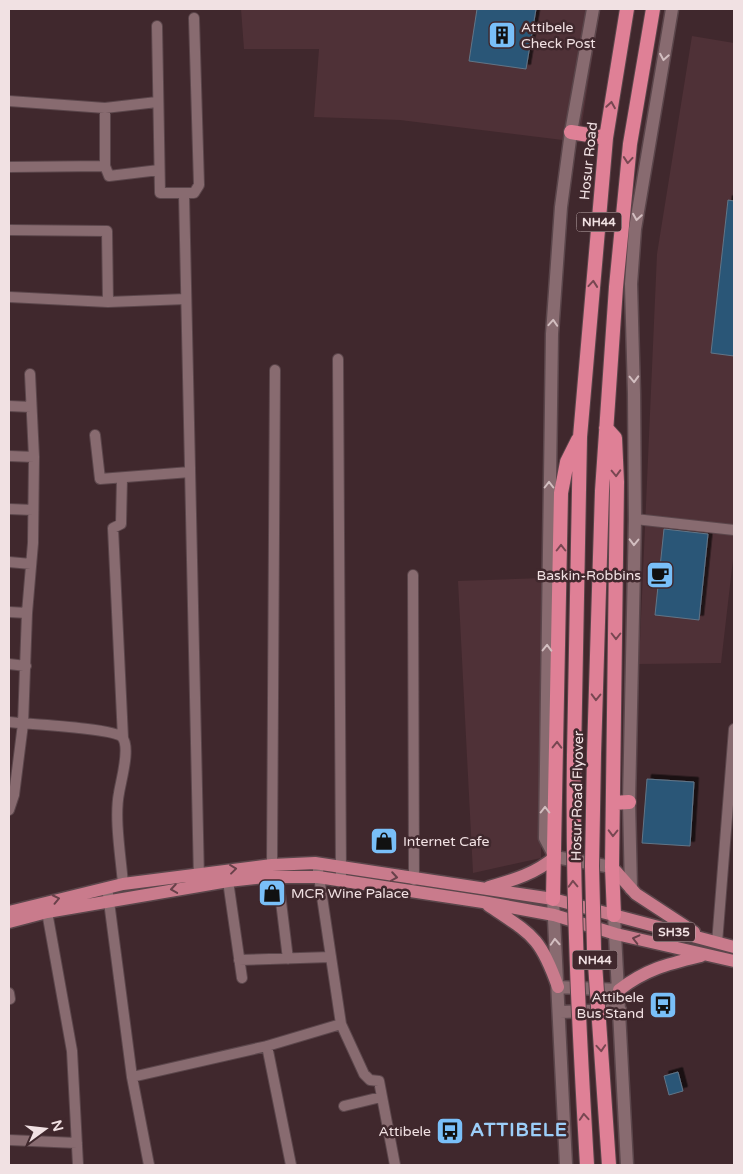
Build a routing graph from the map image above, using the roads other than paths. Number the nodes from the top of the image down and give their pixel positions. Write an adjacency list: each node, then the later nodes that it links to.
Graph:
1 (593, 9): 12 (street)
2 (619, 9): 8 (highway)
3 (627, 9): 8 (highway, Hosur Road / NH44)
4 (653, 9): 27 (highway, NH44, one-way to 27)
5 (672, 9): 36 (street, one-way to 36)
6 (194, 18): 17 (street)
7 (157, 26): 10 (street)
8 (623, 30): 13 (highway, Hosur Road / NH44, one-way to 8)
9 (9, 101): 11 (street)
10 (156, 102): 11 (street); 16 (street)
11 (105, 108): 14 (street)
12 (571, 132): 13 (highway); 53 (street, one-way to 12)
13 (606, 138): 29 (highway, Hosur Road / NH44, one-way to 13)
14 (105, 166): 15 (street); 16 (street)
15 (9, 167)
16 (159, 170): 17 (street)
17 (184, 194): 20 (street)
18 (9, 230): 21 (street)
19 (9, 297): 21 (street)
20 (186, 299): 21 (street); 32 (street)
21 (108, 302)
22 (338, 359): 57 (street)
23 (275, 370): 55 (street)
24 (30, 374): 26 (street)
25 (9, 406): 26 (street)
26 (31, 407): 31 (street)
27 (606, 428): 51 (highway, one-way to 51); 101 (highway, Hosur Road Flyover / NH44, one-way to 101, bridge)
28 (96, 435): 33 (street)
29 (580, 437): 53 (highway, one-way to 29); 100 (highway, Hosur Road Flyover / NH44, one-way to 29, bridge)
30 (9, 456): 31 (street)
31 (34, 457): 35 (street)
32 (190, 472): 33 (street); 60 (street)
33 (122, 478): 48 (street)
34 (9, 509): 35 (street)
35 (33, 510): 39 (street)
36 (635, 519): 37 (street); 50 (street, one-way to 50)
37 (734, 530)
38 (9, 562): 39 (street)
39 (31, 564): 42 (street)
40 (413, 574): 62 (street)
41 (9, 612): 42 (street)
42 (27, 613): 44 (street)
43 (9, 664): 44 (street)
44 (26, 666): 46 (street)
45 (9, 722): 46 (street)
46 (23, 724): 48 (street); 49 (street)
47 (734, 729): 76 (street)
48 (123, 738): 63 (street)
49 (12, 774): 52 (street)
50 (629, 802): 51 (highway); 66 (street)
51 (613, 803): 56 (highway, one-way to 56)
52 (9, 810)
53 (555, 857): 56 (street); 65 (main road); 67 (highway)
54 (318, 864): 55 (main road, SH35); 57 (main road, SH35); 59 (street)
55 (272, 865): 60 (main road, SH35, one-way to 55)
56 (612, 867): 66 (main road); 73 (highway)
57 (340, 874): 59 (main road, SH35); 62 (main road, SH35, one-way to 62); 69 (main road, SH35)
58 (278, 877): 59 (main road, SH35); 61 (main road, SH35); 80 (street)
59 (318, 877): 79 (street)
60 (199, 880): 61 (main road, SH35); 63 (main road, SH35); 68 (main road, SH35, one-way to 68)
61 (228, 880): 81 (street)
62 (414, 880): 65 (main road, SH35)
63 (123, 884): 64 (main road, SH35)
64 (107, 888): 68 (street); 70 (main road, SH35, one-way to 64)
65 (484, 888): 67 (main road, SH35); 69 (main road)
66 (631, 888): 76 (main road)
67 (553, 899): 72 (street); 73 (main road, SH35)
68 (109, 901): 71 (main road, SH35); 90 (street)
69 (482, 902): 72 (main road, SH35); 84 (main road)
70 (9, 912)
71 (47, 912): 74 (main road, SH35); 94 (street)
72 (554, 915): 75 (main road, SH35); 84 (street, one-way to 72)
73 (614, 915): 75 (street); 76 (main road, SH35)
74 (9, 922)
75 (616, 934): 78 (main road, SH35, one-way to 75); 85 (street)
76 (713, 942): 77 (main road, SH35)
77 (734, 947)
78 (706, 955): 82 (main road, SH35); 85 (main road)
79 (331, 957): 80 (street); 88 (street)
80 (288, 959): 81 (street)
81 (239, 960): 83 (street)
82 (734, 962)
83 (242, 978)
84 (558, 988): 85 (street); 87 (street)
85 (619, 990): 86 (street)
86 (620, 1010): 87 (street); 102 (street)
87 (560, 1012): 99 (street)
88 (341, 1024): 89 (street); 91 (street)
89 (266, 1046): 90 (street); 97 (street)
90 (132, 1078): 96 (street)
91 (381, 1097): 92 (street); 98 (street)
92 (344, 1106)
93 (9, 1140): 94 (street)
94 (78, 1143): 95 (street)
95 (78, 1165)
96 (149, 1165)
97 (291, 1165)
98 (395, 1165)
99 (566, 1165)
100 (587, 1165)
101 (609, 1165)
102 (627, 1165)

